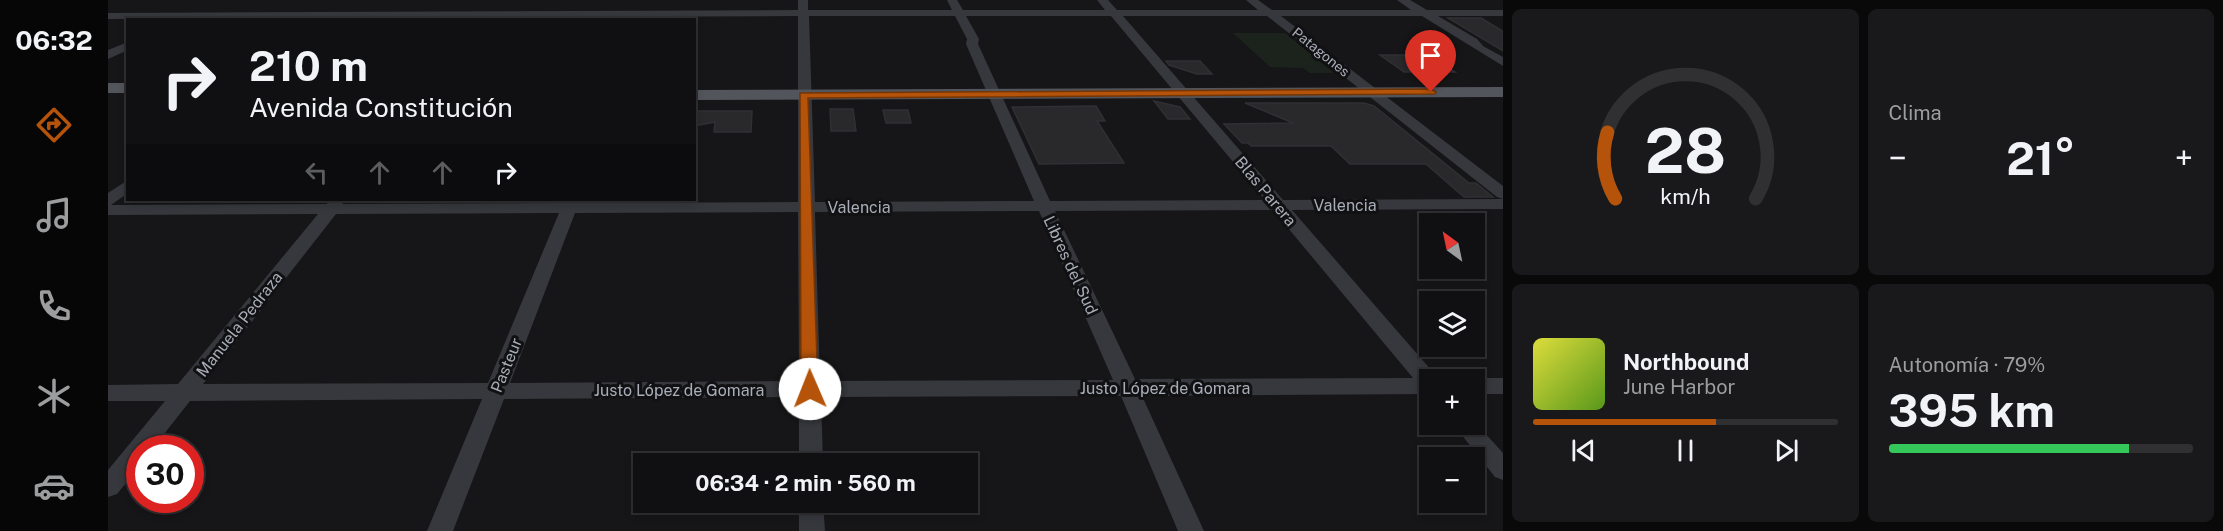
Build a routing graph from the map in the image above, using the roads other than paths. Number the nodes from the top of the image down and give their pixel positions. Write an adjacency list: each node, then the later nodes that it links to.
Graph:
1 (501, 0): 16 (street)
2 (650, 0): 19 (street)
3 (952, 0): 10 (street, Libres del Sud)
4 (1102, 0): 11 (street, Blas Parera)
5 (1251, 0): 12 (street, Patagones)
6 (1402, 0): 13 (street)
7 (192, 4): 17 (street)
8 (346, 5): 18 (street)
9 (803, 6): 10 (street); 19 (street); 29 (street)
10 (961, 13): 11 (street); 30 (street, Libres del Sud)
11 (1114, 13): 12 (street); 28 (street, Blas Parera)
12 (1268, 13): 13 (street); 27 (street, Patagones)
13 (1425, 13): 14 (street); 22 (street)
14 (1503, 13)
15 (108, 16): 17 (street)
16 (491, 16): 18 (street); 19 (street)
17 (176, 17): 18 (street)
18 (334, 17)
19 (648, 17)
20 (126, 46): 21 (street)
21 (108, 55)
22 (1503, 62)
23 (1503, 84): 27 (main road)
24 (696, 86): 29 (main road)
25 (108, 88): 26 (main road)
26 (126, 88)
27 (1366, 88): 28 (main road); 31 (main road); 36 (street, Patagones)
28 (1180, 89): 30 (main road); 41 (street, Blas Parera)
29 (803, 90): 30 (main road); 32 (main road); 43 (street)
30 (991, 90): 42 (street, Libres del Sud)
31 (1503, 92)
32 (696, 95)
33 (108, 97): 34 (main road)
34 (126, 97)
35 (126, 187): 37 (street)
36 (1503, 194)
37 (108, 201)
38 (334, 204): 39 (street, Valencia); 44 (street, Valencia); 52 (street, Manuela Pedraza)
39 (570, 204): 43 (street, Valencia); 51 (street, Pasteur)
40 (1503, 204): 41 (street, Valencia)
41 (1277, 205): 42 (street, Valencia); 45 (street, Blas Parera)
42 (1044, 206): 43 (street, Valencia); 49 (street, Libres del Sud)
43 (807, 207): 50 (street)
44 (108, 210)
45 (1419, 372)
46 (1419, 385): 49 (street, Justo López de Gomara)
47 (1485, 386): 48 (street)
48 (1503, 386)
49 (1128, 388): 50 (street, Justo López de Gomara); 63 (street, Libres del Sud)
50 (810, 389): 51 (street, Justo López de Gomara); 56 (street)
51 (496, 391): 52 (street, Justo López de Gomara); 61 (street, Pasteur)
52 (185, 392): 53 (street, Justo López de Gomara); 54 (street, Manuela Pedraza)
53 (108, 393)
54 (151, 435)
55 (1473, 435): 58 (street)
56 (811, 453)
57 (126, 466): 59 (street, Manuela Pedraza)
58 (1503, 470)
59 (108, 487)
60 (811, 513): 62 (street)
61 (440, 531)
62 (812, 531)
63 (1191, 531)

